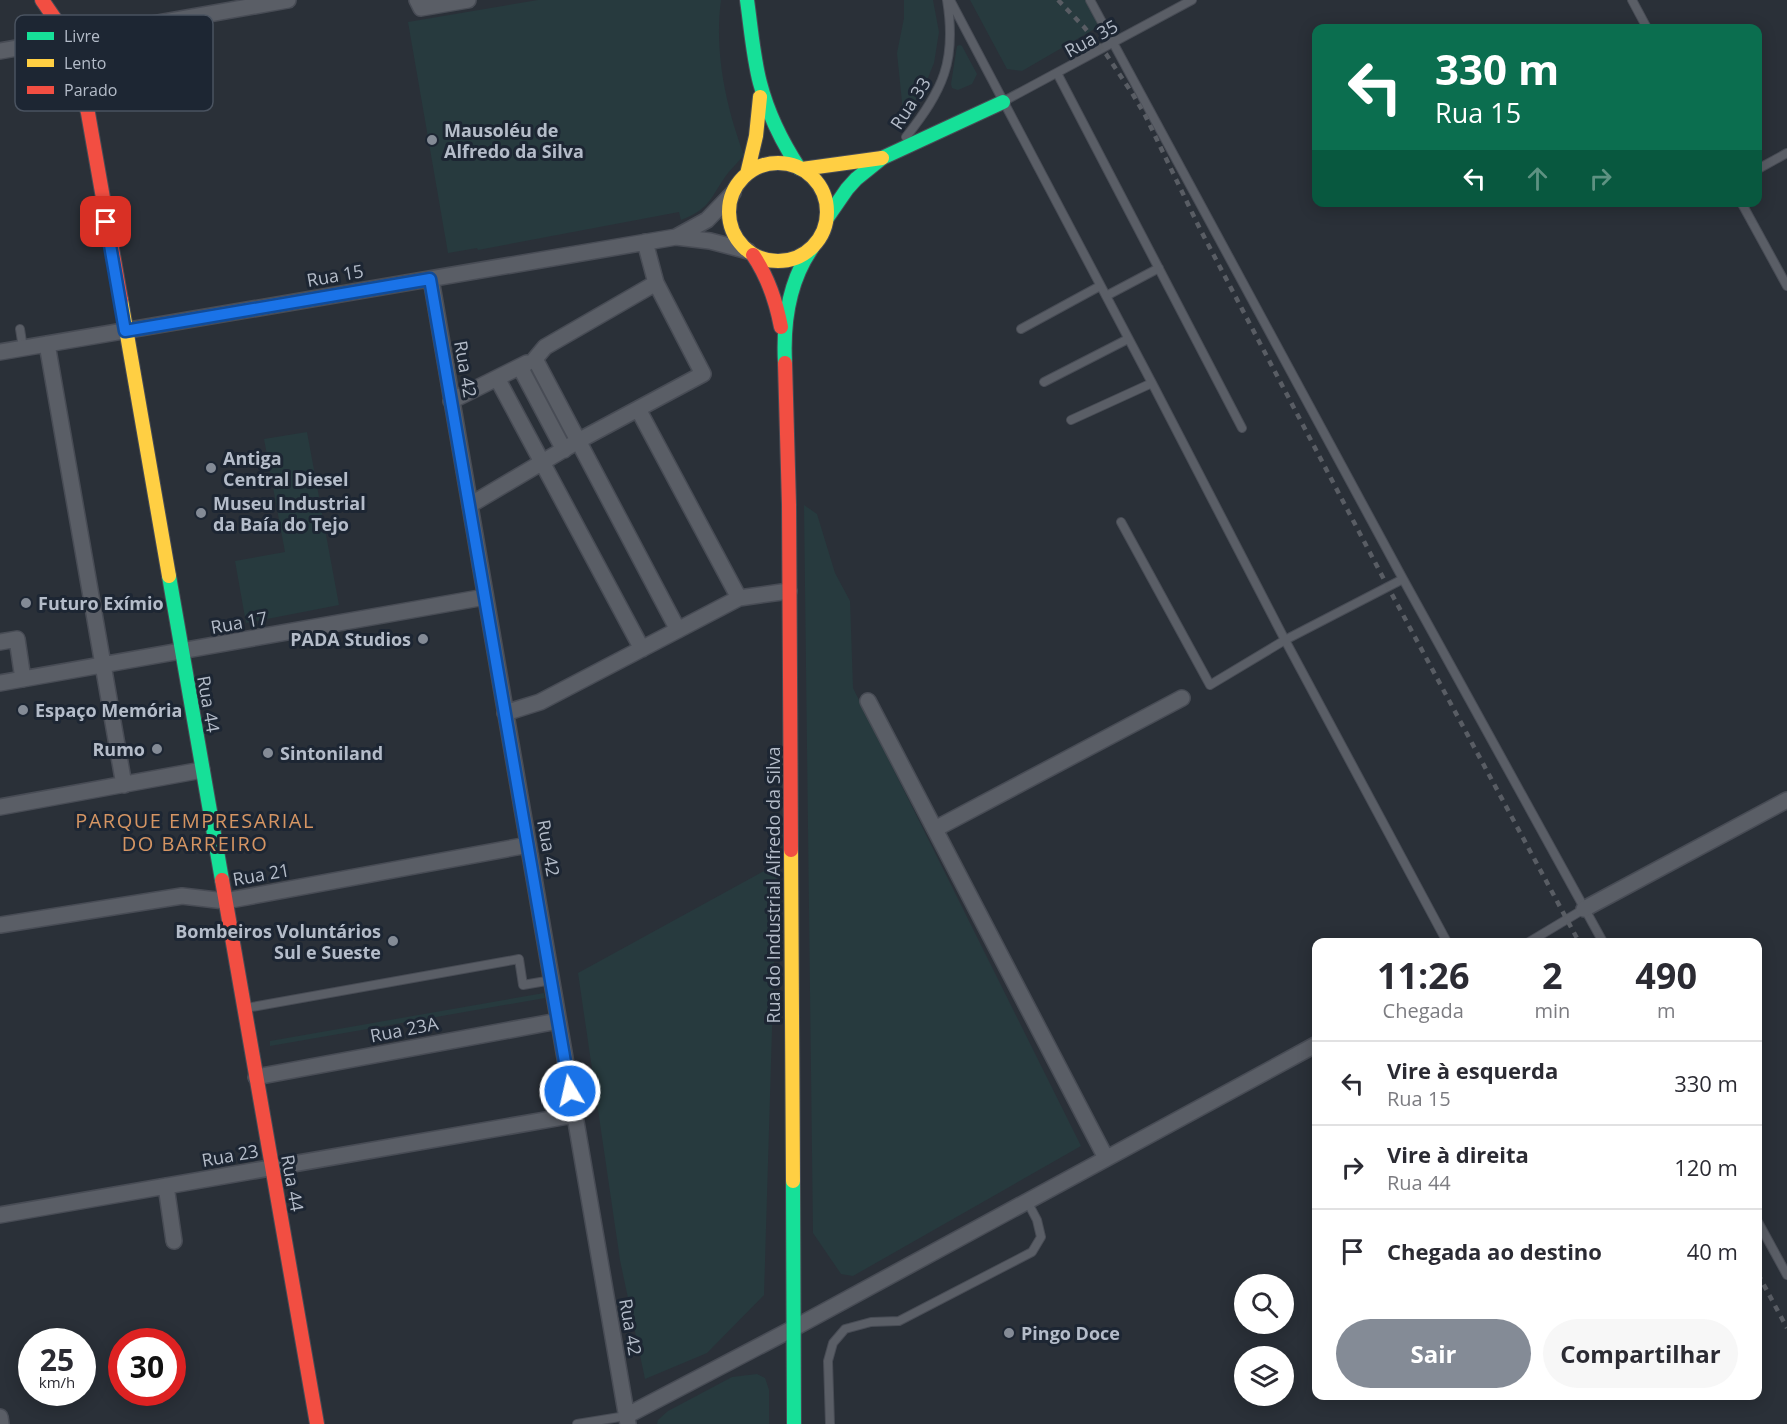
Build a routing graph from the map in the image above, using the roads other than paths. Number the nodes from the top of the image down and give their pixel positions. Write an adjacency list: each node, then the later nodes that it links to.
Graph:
1 (42, 0): 10 (street, Rua 44)
2 (288, 0): 11 (street)
3 (417, 0): 4 (street)
4 (468, 0)
5 (747, 0): 17 (street)
6 (948, 0): 18 (lane); 20 (lane, Rua 33)
7 (1090, 0): 13 (lane)
8 (1192, 0): 13 (lane, Rua 35)
9 (1632, 0): 12 (lane)
10 (53, 15)
11 (202, 15)
12 (1645, 24)
13 (1114, 42): 16 (lane, Rua 35); 61 (lane)
14 (15, 48): 15 (street)
15 (0, 51)
16 (1057, 73): 18 (lane, Rua 35); 33 (lane)
17 (760, 84): 24 (street); 25 (street)
18 (1003, 102): 20 (street); 36 (lane)
19 (87, 111): 41 (street, Rua 44)
20 (896, 150): 22 (street)
21 (1787, 153): 23 (lane)
22 (882, 158): 24 (street); 28 (street)
23 (1762, 167)
24 (800, 168): 25 (street); 28 (street)
25 (747, 174): 26 (street)
26 (733, 193): 29 (street, Rua 15); 32 (street)
27 (1744, 207): 37 (lane)
28 (827, 218): 31 (street)
29 (676, 237): 30 (street, Rua 15); 32 (street, Rua 15)
30 (645, 242): 34 (street, Rua 15); 35 (street)
31 (812, 248): 32 (street); 44 (street, Rua do Industrial Alfredo da Silva)
32 (751, 253): 44 (street, Rua do Industrial Alfredo da Silva)
33 (1158, 268): 38 (lane); 55 (lane)
34 (430, 279): 41 (street, Rua 15); 52 (street, Rua 42)
35 (656, 283): 47 (street); 53 (street)
36 (1100, 286): 38 (lane); 39 (lane)
37 (1787, 286)
38 (1106, 296): 42 (lane)
39 (1021, 328)
40 (20, 329): 45 (lane)
41 (125, 331): 43 (street, Rua 15); 69 (street, Rua 44)
42 (1128, 339): 50 (lane); 51 (lane)
43 (47, 344): 45 (street, Rua 15); 70 (street)
44 (784, 346): 62 (street, Rua do Industrial Alfredo da Silva)
45 (23, 348): 46 (street, Rua 15)
46 (0, 352)
47 (535, 359): 48 (street); 56 (street)
48 (520, 367): 49 (street); 57 (street)
49 (497, 378): 52 (street); 58 (street)
50 (1044, 382)
51 (1152, 383): 54 (lane); 66 (lane)
52 (452, 401): 59 (street, Rua 42)
53 (638, 409): 56 (street); 64 (street)
54 (1071, 420)
55 (1242, 428)
56 (578, 441): 57 (street); 65 (street)
57 (564, 450): 58 (street)
58 (543, 462): 59 (street); 68 (street)
59 (470, 505): 63 (street, Rua 42)
60 (1121, 522): 66 (lane)
61 (1403, 579): 66 (lane); 83 (lane)
62 (789, 591): 64 (street); 102 (street, Rua do Industrial Alfredo da Silva)
63 (485, 597): 69 (street, Rua 17); 75 (street, Rua 42)
64 (740, 598): 65 (street)
65 (678, 630): 68 (street)
66 (1284, 640): 85 (lane)
67 (0, 642): 71 (street)
68 (642, 649): 75 (street)
69 (181, 652): 70 (street, Rua 17); 76 (street, Rua 44)
70 (103, 666): 71 (street, Rua 17); 77 (street)
71 (23, 679): 72 (street, Rua 17)
72 (0, 683)
73 (1182, 698): 80 (street)
74 (868, 701): 80 (street)
75 (505, 713): 81 (street, Rua 42)
76 (202, 770): 77 (street); 82 (street, Rua 44)
77 (124, 785): 79 (street)
78 (1787, 800): 83 (street)
79 (0, 807)
80 (935, 829): 94 (street)
81 (528, 845): 82 (street, Rua 21); 88 (street, Rua 42)
82 (225, 900): 84 (street, Rua 21); 89 (street, Rua 44)
83 (1584, 909): 86 (lane); 87 (lane)
84 (0, 925)
85 (1445, 938)
86 (1536, 938)
87 (1601, 938)
88 (552, 980): 89 (lane); 90 (street, Rua 42)
89 (244, 1009): 92 (street, Rua 44)
90 (558, 1020): 92 (street, Rua 23A); 93 (street, Rua 42)
91 (1312, 1047): 94 (street)
92 (256, 1077): 95 (street, Rua 44)
93 (574, 1115): 95 (street, Rua 23); 104 (street, Rua 42)
94 (1106, 1158): 97 (street)
95 (272, 1167): 96 (street, Rua 23); 106 (street, Rua 44)
96 (166, 1186): 98 (street, Rua 23); 100 (street)
97 (1027, 1201): 102 (street); 109 (lane)
98 (0, 1215)
99 (1762, 1229): 101 (lane)
100 (174, 1241)
101 (1787, 1275)
102 (794, 1328): 104 (street); 108 (street, Rua do Industrial Alfredo da Silva)
103 (0, 1417): 105 (street)
104 (627, 1420): 107 (lane)
105 (1, 1424)
106 (317, 1424)
107 (577, 1424)
108 (794, 1424)
109 (830, 1424)

